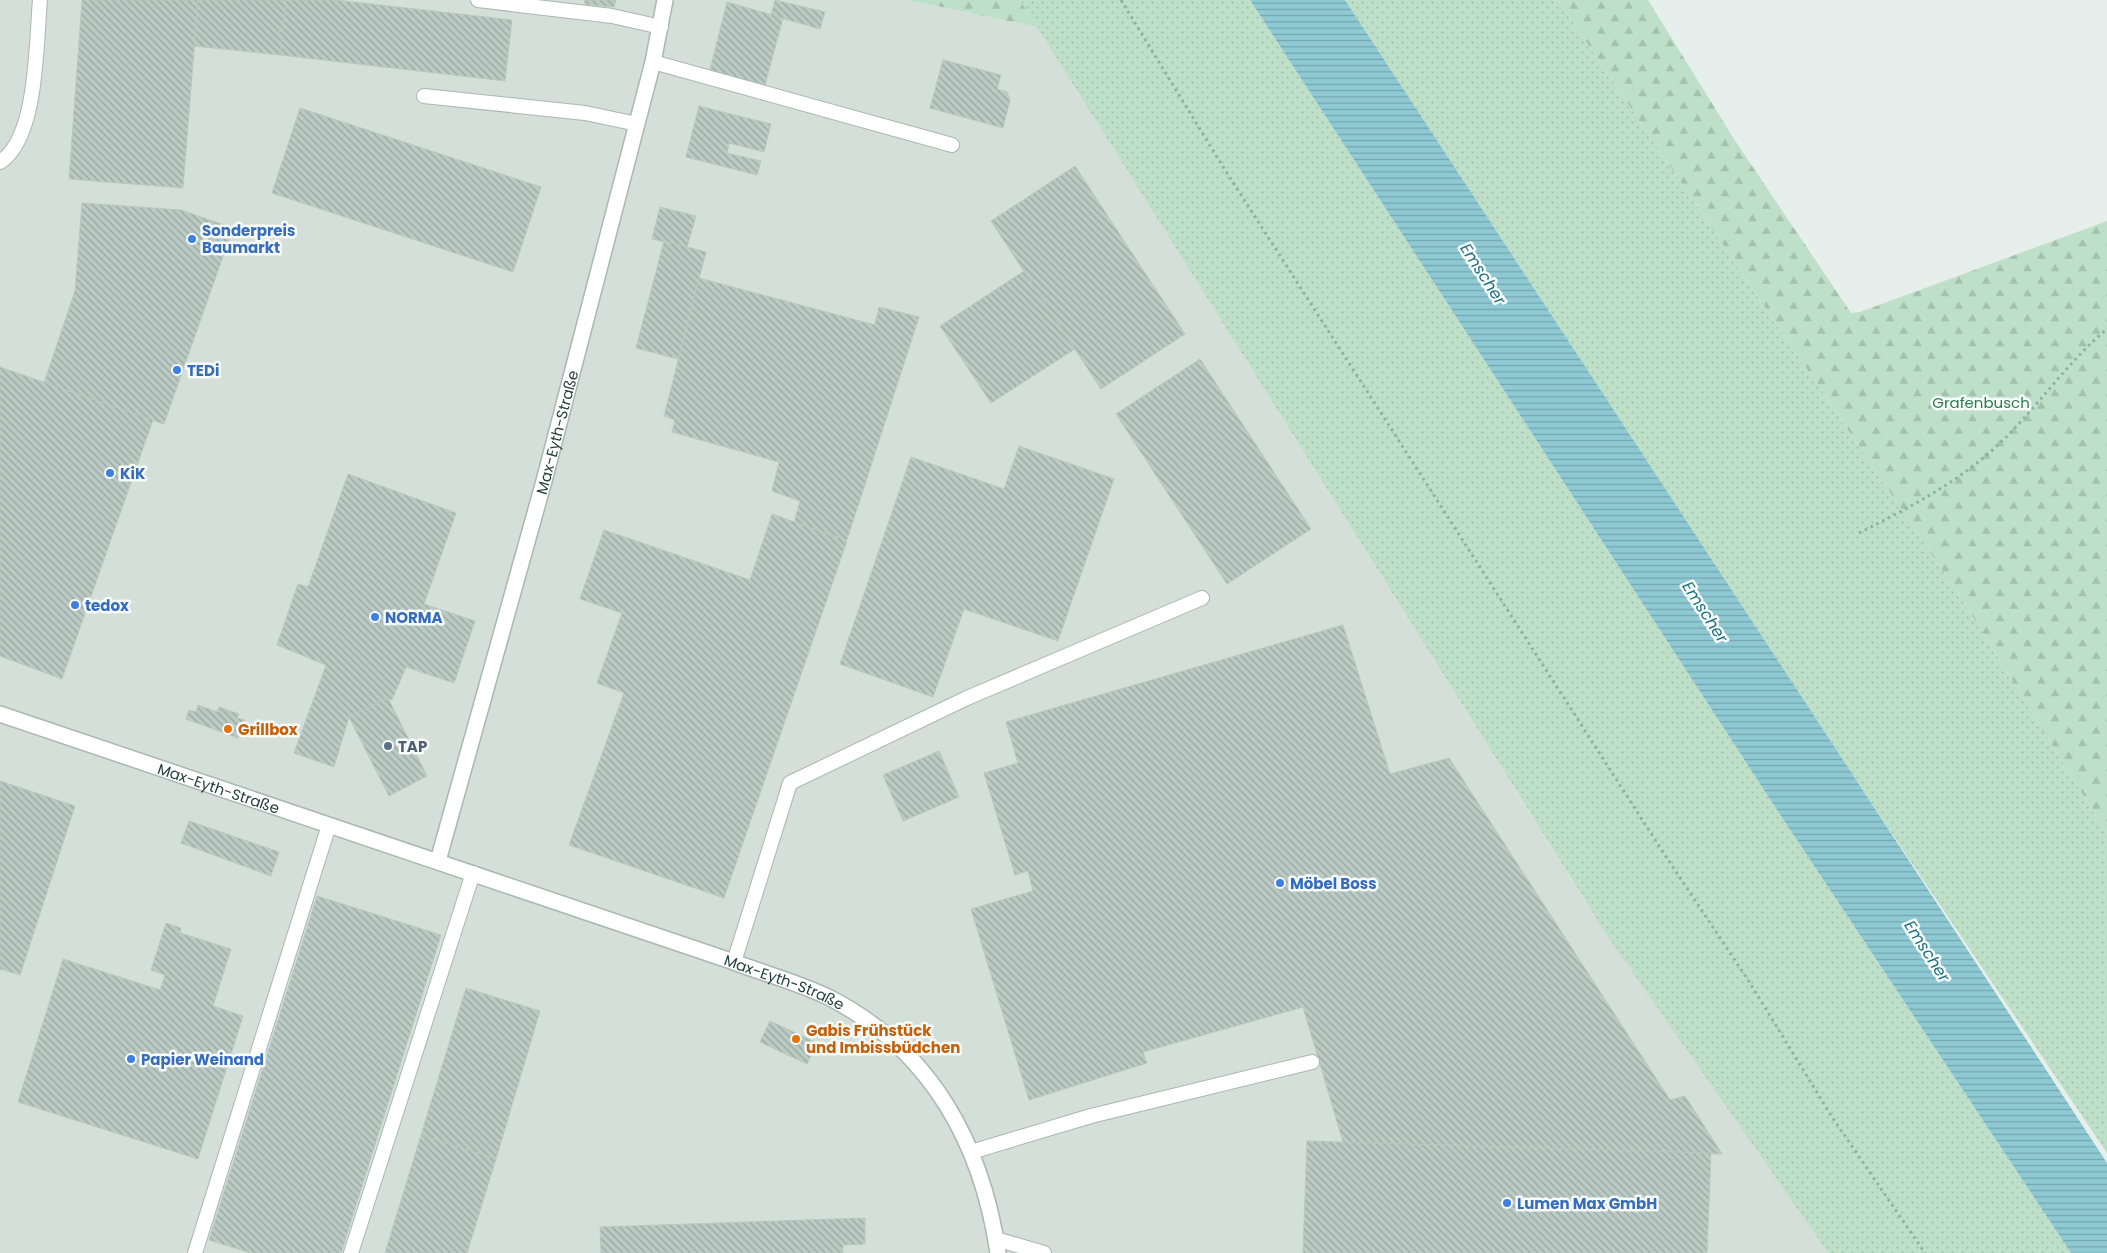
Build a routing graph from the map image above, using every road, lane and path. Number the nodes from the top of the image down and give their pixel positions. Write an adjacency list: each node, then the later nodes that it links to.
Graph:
1 (40, 0): 10 (lane)
2 (478, 0): 5 (lane)
3 (666, 0): 5 (street, Max-Eyth-Straße)
4 (1121, 0): 25 (path)
5 (661, 27): 6 (street, Max-Eyth-Straße)
6 (653, 62): 8 (street, Max-Eyth-Straße); 9 (lane)
7 (424, 96): 8 (lane)
8 (637, 124): 16 (street, Max-Eyth-Straße)
9 (952, 145)
10 (0, 162)
11 (2107, 329): 12 (path)
12 (1859, 533)
13 (1202, 598): 18 (lane)
14 (0, 714): 15 (street, Max-Eyth-Straße)
15 (329, 824): 16 (street, Max-Eyth-Straße); 22 (lane)
16 (438, 861): 17 (street, Max-Eyth-Straße)
17 (473, 873): 18 (street, Max-Eyth-Straße); 23 (lane)
18 (734, 962): 20 (street, Max-Eyth-Straße)
19 (1312, 1062): 20 (lane)
20 (971, 1152): 21 (street, Max-Eyth-Straße)
21 (997, 1246): 24 (lane)
22 (195, 1253)
23 (351, 1253)
24 (1044, 1253)
25 (1925, 1253)

